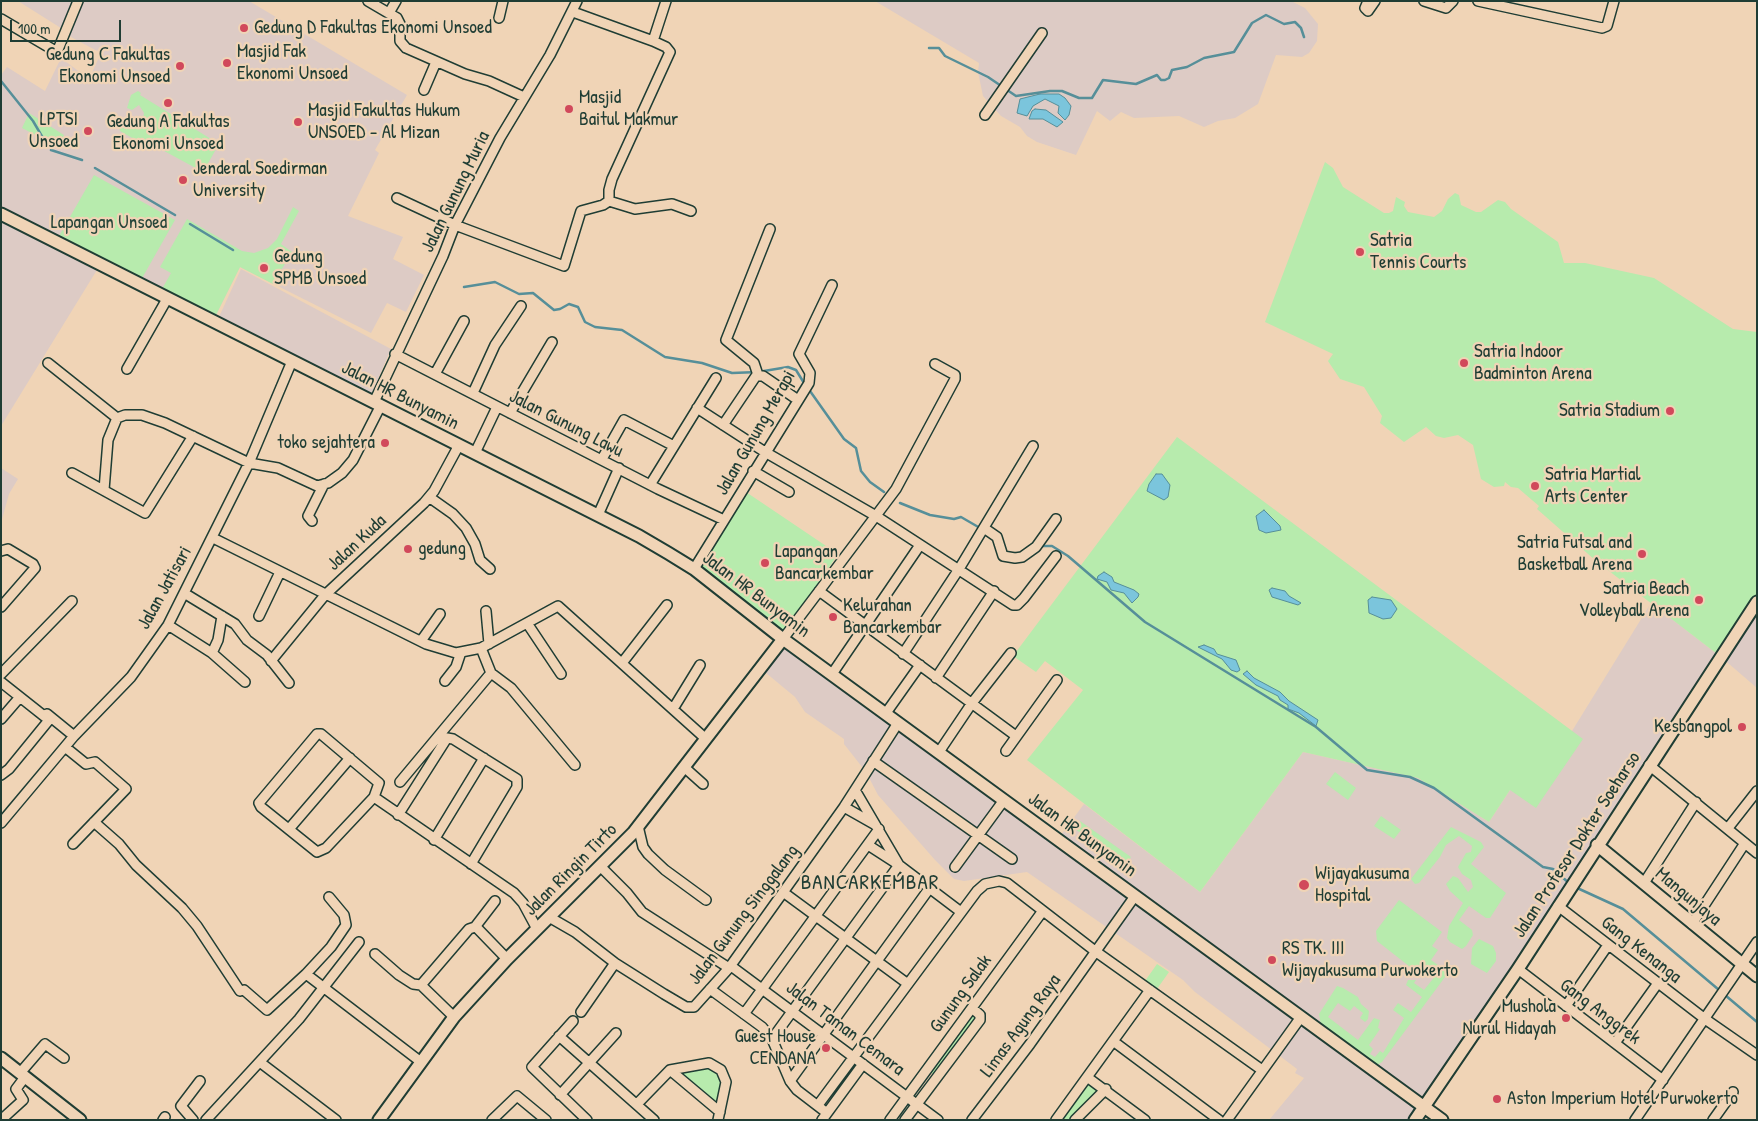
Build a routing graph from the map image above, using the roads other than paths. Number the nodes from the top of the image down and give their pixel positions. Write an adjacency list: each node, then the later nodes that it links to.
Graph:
1 (78, 1): 16 (street)
2 (368, 1): 14 (street)
3 (396, 1): 14 (street)
4 (502, 1): 15 (street)
5 (578, 1): 13 (street, Jalan Gunung Muria)
6 (666, 1): 18 (street)
7 (1368, 1): 8 (street)
8 (1375, 1)
9 (1424, 1): 10 (street)
10 (1453, 1)
11 (1478, 1): 12 (street)
12 (1614, 1)
13 (573, 12): 18 (street); 21 (street, Jalan Gunung Muria)
14 (389, 13): 19 (street)
15 (499, 18)
16 (1, 19)
17 (1042, 33): 22 (street)
18 (653, 41): 24 (street)
19 (436, 62): 20 (street); 21 (street)
20 (424, 90)
21 (524, 97): 27 (street, Jalan Gunung Muria)
22 (985, 115)
23 (397, 198): 27 (street)
24 (609, 201): 25 (street); 27 (street)
25 (691, 211)
26 (1, 214): 30 (main road, Jalan HR Bunyamin)
27 (455, 225): 34 (street, Jalan Gunung Muria)
28 (770, 229): 39 (street)
29 (832, 285): 43 (street, Jalan Gunung Merapi)
30 (167, 299): 35 (main road, Jalan HR Bunyamin); 38 (street)
31 (521, 306): 42 (street)
32 (464, 322): 40 (street)
33 (552, 342): 47 (street)
34 (396, 354): 40 (street, Jalan Gunung Lawu); 44 (street, Jalan Gunung Muria)
35 (292, 361): 44 (main road, Jalan HR Bunyamin); 57 (street, Jalan Jatisari)
36 (48, 363): 48 (street)
37 (936, 364): 67 (street)
38 (127, 369)
39 (758, 373): 43 (street); 49 (street)
40 (435, 374): 42 (street, Jalan Gunung Lawu)
41 (716, 378): 46 (street)
42 (473, 393): 45 (street, Jalan Gunung Lawu)
43 (798, 400): 54 (street, Jalan Gunung Merapi)
44 (377, 404): 51 (main road, Jalan HR Bunyamin); 61 (street, Jalan Gunung Muria)
45 (497, 407): 47 (street, Jalan Gunung Lawu); 55 (street)
46 (697, 408): 49 (street); 52 (street)
47 (510, 413): 56 (street, Jalan Gunung Lawu)
48 (117, 418): 50 (street); 63 (street)
49 (723, 424): 54 (street)
50 (193, 436): 57 (street); 63 (street)
51 (459, 445): 55 (main road, Jalan HR Bunyamin); 65 (street, Jalan Kuda)
52 (672, 445): 56 (street); 62 (street)
53 (1033, 446): 71 (street)
54 (765, 452): 59 (street, Jalan Gunung Merapi); 67 (street)
55 (475, 453): 66 (main road, Jalan HR Bunyamin)
56 (602, 459): 58 (street, Jalan Gunung Lawu)
57 (248, 463): 61 (street); 72 (street, Jalan Jatisari)
58 (619, 468): 62 (street, Jalan Gunung Lawu); 66 (street)
59 (753, 471): 64 (street); 68 (street, Jalan Gunung Merapi)
60 (72, 472): 63 (street)
61 (324, 484): 70 (street)
62 (650, 485): 68 (street, Jalan Gunung Lawu)
63 (104, 490)
64 (789, 492)
65 (429, 497): 76 (street); 83 (street, Jalan Kuda)
66 (598, 515): 77 (main road, Jalan HR Bunyamin)
67 (876, 516): 73 (street); 80 (street)
68 (724, 520): 77 (street, Jalan Gunung Merapi)
69 (1056, 520): 71 (street)
70 (312, 521)
71 (984, 528): 78 (street)
72 (213, 538): 79 (street); 82 (street, Jalan Jatisari)
73 (920, 545): 78 (street); 94 (street)
74 (1, 551): 87 (street)
75 (1056, 556): 81 (street)
76 (490, 569)
77 (694, 569): 95 (main road, Jalan HR Bunyamin)
78 (959, 569): 81 (street); 101 (street)
79 (280, 572): 83 (street); 91 (street)
80 (819, 591): 94 (street); 95 (street)
81 (994, 591): 110 (street)
82 (184, 593): 90 (street); 93 (street, Jalan Jatisari)
83 (324, 595): 96 (street); 102 (street, Jalan Kuda)
84 (72, 602): 109 (street)
85 (1757, 602): 131 (main road, Jalan Profesor Dokter Soeharso)
86 (667, 605): 103 (street)
87 (1, 607)
88 (486, 611): 97 (street)
89 (440, 614): 96 (street)
90 (222, 616): 99 (street); 102 (street)
91 (259, 616)
92 (527, 623): 97 (street); 103 (street); 107 (street)
93 (168, 626): 99 (street); 122 (street, Jalan Jatisari)
94 (865, 626): 101 (street); 108 (street)
95 (783, 639): 108 (main road, Jalan HR Bunyamin); 124 (main road, Jalan Ringin Tirto)
96 (421, 641): 98 (street)
97 (485, 646): 98 (street); 106 (street)
98 (461, 652): 112 (street)
99 (212, 653): 114 (street)
100 (1011, 653): 117 (street)
101 (904, 654): 105 (street)
102 (271, 660): 115 (street)
103 (622, 663): 118 (street)
104 (700, 665): 118 (street)
105 (920, 665): 110 (street); 119 (street)
106 (491, 673): 132 (street); 135 (street)
107 (560, 674)
108 (832, 674): 119 (main road, Jalan HR Bunyamin)
109 (1, 676): 122 (street)
110 (936, 678): 117 (street)
111 (1057, 680): 123 (street)
112 (445, 681)
113 (1, 682): 116 (street)
114 (244, 682)
115 (289, 683)
116 (20, 697): 120 (street); 134 (street)
117 (972, 703): 123 (street); 127 (street)
118 (673, 709): 124 (street)
119 (886, 714): 121 (main road, Jalan HR Bunyamin)
120 (1, 720)
121 (898, 722): 127 (main road, Jalan HR Bunyamin); 130 (street, Jalan Gunung Singgalang)
122 (74, 736): 125 (street, Jalan Jatisari)
123 (1016, 736): 126 (street)
124 (706, 739): 133 (main road, Jalan Ringin Tirto)
125 (65, 747): 144 (street); 145 (street, Jalan Jatisari)
126 (1006, 751)
127 (940, 752): 140 (main road, Jalan HR Bunyamin)
128 (350, 758): 139 (street); 149 (street); 149 (street)
129 (484, 758): 143 (street); 151 (street); 158 (street)
130 (873, 761): 137 (street, Jalan Gunung Singgalang); 150 (street)
131 (1649, 765): 141 (street); 155 (main road, Jalan Profesor Dokter Soeharso)
132 (575, 766)
133 (684, 767): 136 (street); 146 (main road, Jalan Ringin Tirto)
134 (1, 775)
135 (400, 782)
136 (703, 784)
137 (855, 790): 142 (street, Jalan Gunung Singgalang); 147 (street)
138 (1757, 791): 148 (street)
139 (374, 797): 143 (street); 149 (street)
140 (1004, 800): 150 (street); 165 (main road, Jalan HR Bunyamin)
141 (1696, 802): 148 (street); 162 (street)
142 (844, 807): 147 (street); 164 (street, Jalan Gunung Singgalang)
143 (398, 815): 151 (street)
144 (94, 822): 153 (street); 189 (street)
145 (1, 823)
146 (638, 826): 159 (main road, Jalan Ringin Tirto); 167 (street)
147 (877, 827): 154 (street); 160 (street)
148 (1728, 828): 152 (street)
149 (289, 830)
150 (977, 837): 157 (street); 161 (street)
151 (434, 840): 158 (street)
152 (1745, 843): 156 (street); 174 (street)
153 (73, 844)
154 (868, 845): 160 (street); 172 (street)
155 (1598, 845): 162 (main road, Mangunjaya); 169 (main road, Jalan Profesor Dokter Soeharso)
156 (1756, 852)
157 (1012, 860)
158 (470, 864): 176 (street)
159 (600, 866): 173 (main road, Jalan Ringin Tirto); 187 (street, Jalan Taman Cemara)
160 (899, 866): 163 (street); 177 (street)
161 (955, 867)
162 (1644, 884): 174 (main road, Mangunjaya)
163 (929, 889): 170 (street); 184 (street)
164 (783, 892): 172 (street); 187 (street, Jalan Gunung Singgalang)
165 (1135, 896): 181 (street, Limas Agung Raya); 204 (main road, Jalan HR Bunyamin)
166 (329, 897): 189 (street)
167 (706, 900)
168 (495, 901): 175 (street)
169 (1558, 906): 180 (street, Gang Kenanga); 188 (main road, Jalan Profesor Dokter Soeharso)
170 (961, 912): 171 (street); 192 (street)
171 (1042, 912): 181 (street); 199 (street, Gunung Salak)
172 (816, 916): 177 (street); 196 (street)
173 (549, 917): 176 (main road, Jalan Ringin Tirto); 185 (street, Jalan Gunung Singgalang)
174 (1692, 924): 186 (main road, Mangunjaya)
175 (475, 927): 183 (street); 193 (street)
176 (537, 929): 183 (main road, Jalan Ringin Tirto)
177 (846, 938): 184 (street); 200 (street)
178 (360, 942): 194 (street)
179 (1757, 942): 186 (street)
180 (1608, 945): 191 (street, Gang Kenanga); 198 (street)
181 (1095, 951): 197 (street); 252 (street, Limas Agung Raya)
182 (376, 954): 193 (street)
183 (507, 959): 203 (main road, Jalan Ringin Tirto)
184 (877, 960): 192 (street); 208 (street)
185 (614, 963): 195 (street, Jalan Gunung Singgalang); 201 (street)
186 (1743, 964): 190 (main road, Mangunjaya); 205 (street)
187 (730, 967): 195 (street, Jalan Gunung Singgalang); 196 (street, Jalan Taman Cemara)
188 (1518, 969): 198 (street, Gang Anggrek); 235 (main road, Jalan Profesor Dokter Soeharso)
189 (306, 974): 194 (street)
190 (1757, 976)
191 (1658, 983): 205 (street, Gang Kenanga); 212 (street)
192 (908, 984): 214 (street)
193 (421, 985): 203 (street)
194 (325, 987): 217 (street); 218 (street)
195 (710, 989): 202 (street)
196 (763, 989): 200 (street, Jalan Taman Cemara); 202 (street)
197 (1150, 990): 211 (street); 222 (street)
198 (1566, 1006): 212 (street, Gang Anggrek)
199 (972, 1008): 231 (street, Gunung Salak); 233 (street)
200 (793, 1011): 208 (street, Jalan Taman Cemara); 210 (street)
201 (581, 1012)
202 (744, 1014): 210 (street)
203 (454, 1017): 217 (main road, Jalan Ringin Tirto)
204 (1301, 1017): 222 (street); 235 (main road, Jalan HR Bunyamin)
205 (1705, 1019): 213 (street, Gang Kenanga); 225 (street)
206 (573, 1022): 209 (street)
207 (616, 1033): 219 (street)
208 (823, 1034): 214 (street, Jalan Taman Cemara); 227 (street)
209 (558, 1036): 219 (street); 230 (street)
210 (772, 1039): 227 (street)
211 (1113, 1041): 224 (street); 256 (street)
212 (1615, 1043): 225 (street, Gang Anggrek)
213 (1757, 1055)
214 (855, 1057): 220 (street, Jalan Taman Cemara); 234 (street)
215 (1, 1058): 223 (main road)
216 (64, 1058): 223 (street)
217 (421, 1062): 244 (main road, Jalan Ringin Tirto)
218 (260, 1063): 238 (street); 242 (street)
219 (590, 1063): 230 (street); 232 (street)
220 (863, 1064): 231 (street, Jalan Taman Cemara); 237 (street)
221 (670, 1070): 232 (street); 236 (street); 236 (street)
222 (1262, 1070): 257 (street)
223 (23, 1075): 239 (street); 240 (main road)
224 (1087, 1077): 228 (street); 253 (street)
225 (1663, 1080): 260 (street)
226 (200, 1081): 241 (street)
227 (790, 1081): 234 (street)
228 (1106, 1089): 254 (street); 255 (street)
229 (1733, 1092): 261 (street)
230 (560, 1096): 247 (street)
231 (908, 1096): 233 (street, Jalan Taman Cemara); 249 (street, Gunung Salak)
232 (637, 1104): 248 (street)
233 (917, 1104): 250 (street); 251 (street, Jalan Taman Cemara)
234 (818, 1105): 237 (street)
235 (1425, 1107): 258 (main road, Jalan Profesor Dokter Soeharso); 259 (main road, Jalan HR Bunyamin)
236 (719, 1116)
237 (824, 1116)
238 (326, 1117): 243 (street)
239 (1, 1120)
240 (80, 1120)
241 (193, 1120)
242 (206, 1120)
243 (336, 1120)
244 (379, 1120)
245 (492, 1120): 246 (street)
246 (546, 1120)
247 (587, 1120)
248 (654, 1120)
249 (890, 1120)
250 (905, 1120)
251 (938, 1120)
252 (972, 1120)
253 (1056, 1120)
254 (1075, 1120)
255 (1145, 1120)
256 (1219, 1120)
257 (1227, 1120)
258 (1415, 1120)
259 (1442, 1120)
260 (1636, 1120)
261 (1713, 1120)

